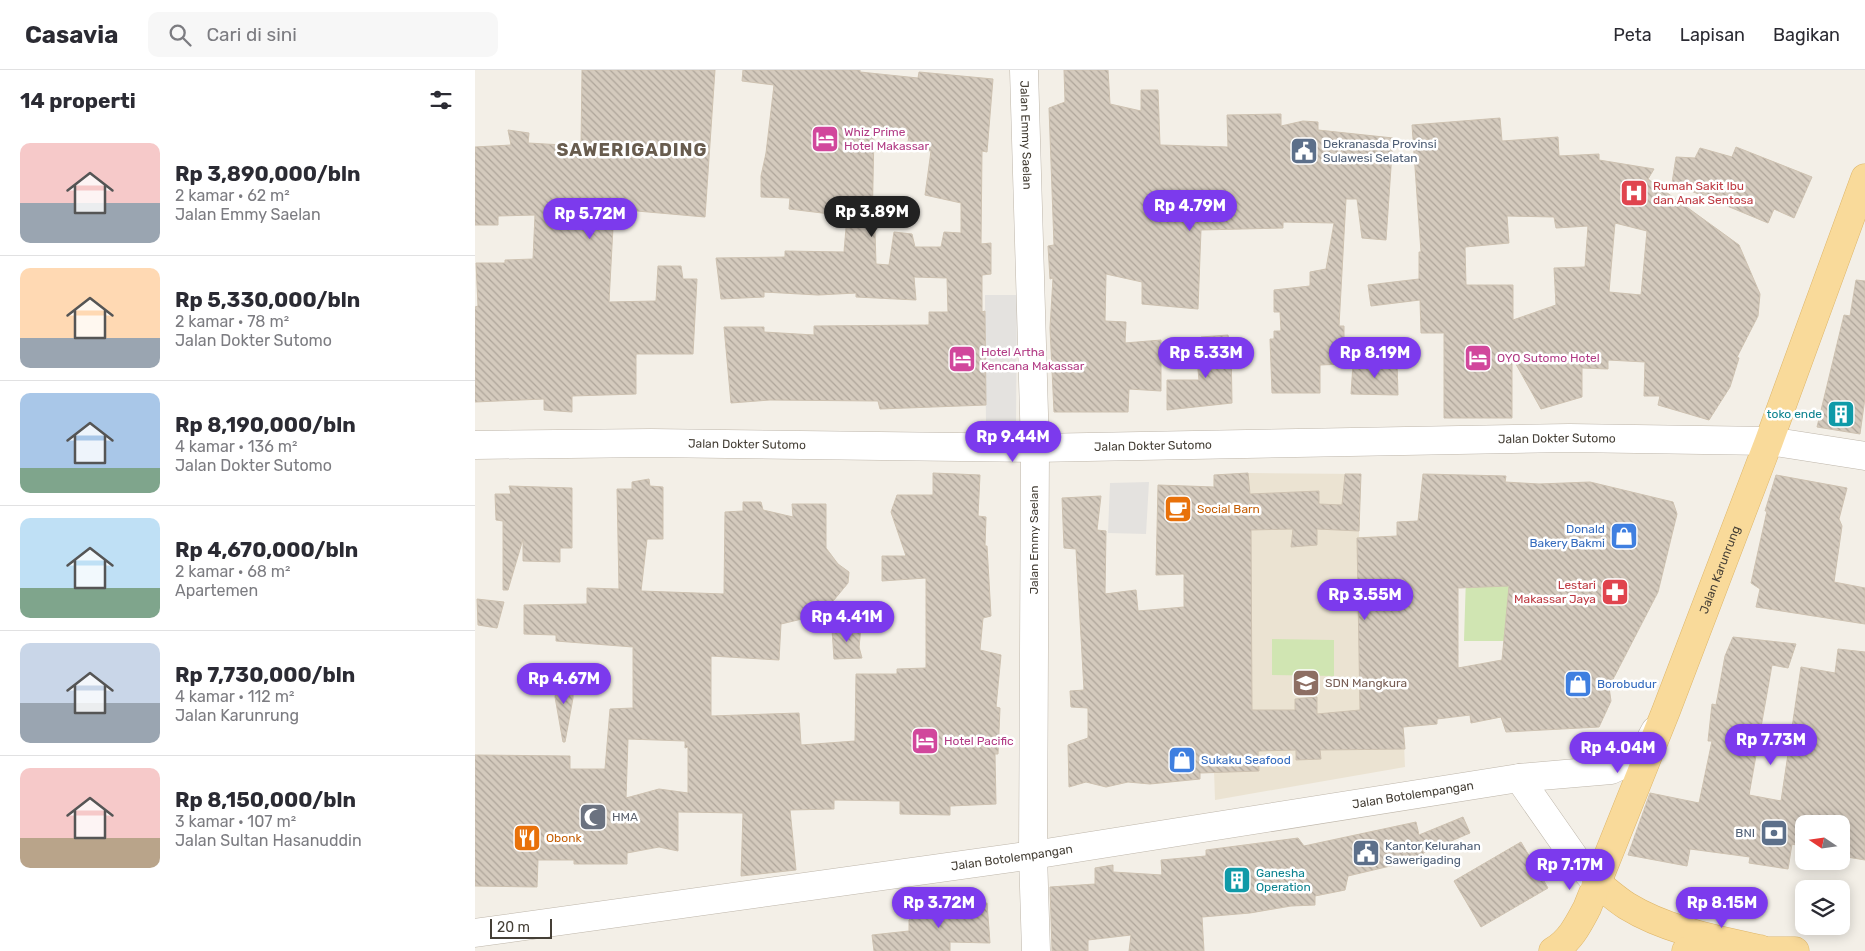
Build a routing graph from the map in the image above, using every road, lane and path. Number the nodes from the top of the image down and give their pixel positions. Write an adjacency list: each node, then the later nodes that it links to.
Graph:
1 (1024, 70): 5 (street, Jalan Emmy Saelan)
2 (1865, 178): 3 (main road, Jalan Karunrung)
3 (1769, 441): 5 (street, Jalan Dokter Sutomo); 6 (street, Jalan Dokter Sutomo); 7 (main road, Jalan Karunrung)
4 (475, 445): 5 (street, Jalan Dokter Sutomo)
5 (1035, 448): 9 (street, Jalan Emmy Saelan)
6 (1865, 456)
7 (1666, 711): 8 (street, Jalan Botolempangan); 10 (main road, Jalan Karunrung)
8 (1519, 778): 9 (street, Jalan Botolempangan); 10 (street)
9 (1033, 855): 11 (street, Jalan Botolempangan); 13 (street, Jalan Emmy Saelan)
10 (1596, 882): 12 (main road); 14 (main road, Jalan Karunrung)
11 (475, 933)
12 (1760, 949): 15 (main road); 16 (main road)
13 (1036, 951)
14 (1553, 951)
15 (1686, 951)
16 (1795, 951)

